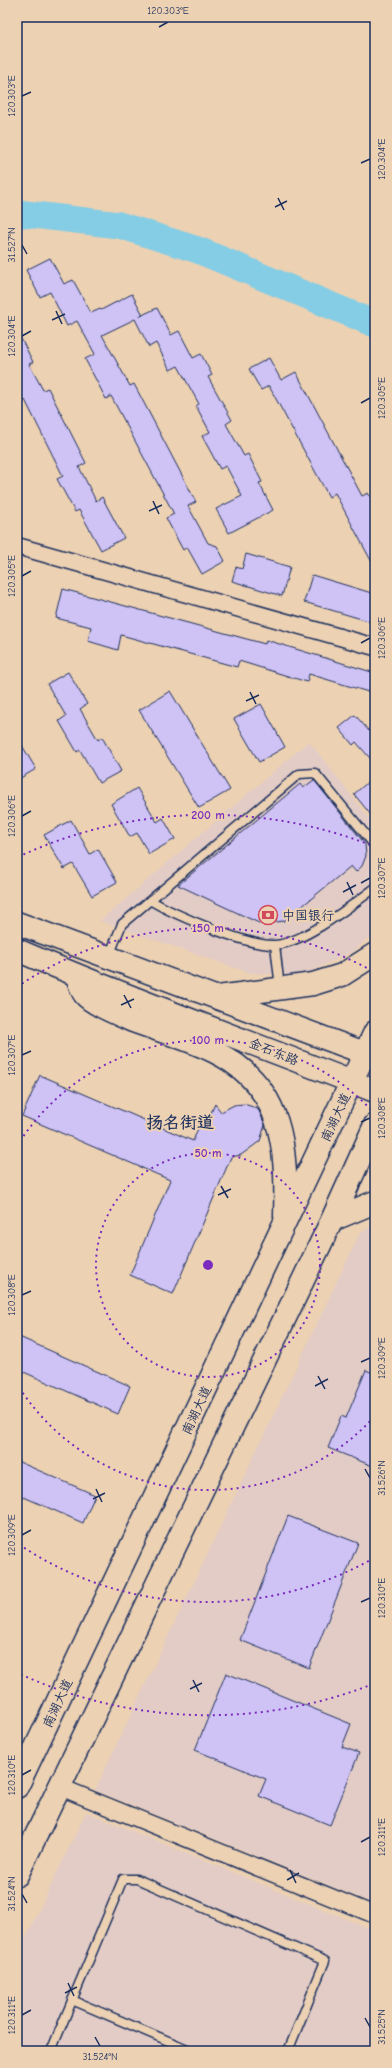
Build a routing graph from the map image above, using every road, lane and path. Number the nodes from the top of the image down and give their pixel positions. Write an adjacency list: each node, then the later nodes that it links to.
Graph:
1 (17, 546): 2 (street)
2 (375, 647)
3 (375, 846): 5 (lane)
4 (375, 888): 7 (lane)
5 (150, 900): 7 (lane); 10 (lane)
6 (17, 923): 10 (main road)
7 (275, 945): 12 (lane)
8 (17, 950): 11 (main road, 金石东路)
9 (375, 954): 12 (main road)
10 (108, 956): 13 (main road)
11 (77, 976): 16 (main road, 金石东路); 21 (main road)
12 (280, 988): 13 (main road)
13 (218, 997): 15 (main road)
14 (375, 1032): 15 (main road, 南湖大道)
15 (370, 1055): 16 (main road, 南湖大道)
16 (352, 1082): 17 (main road, 金石东路); 21 (main road, 南湖大道)
17 (375, 1091)
18 (375, 1125): 20 (main road)
19 (375, 1202): 20 (main road)
20 (332, 1220): 23 (main road)
21 (285, 1224): 22 (main road, 南湖大道)
22 (20, 1774)
23 (60, 1787): 24 (main road); 25 (street)
24 (17, 1875)
25 (375, 1915)
26 (72, 2000): 27 (lane); 28 (lane); 29 (lane)
27 (50, 2051)
28 (192, 2051)
29 (288, 2051)

